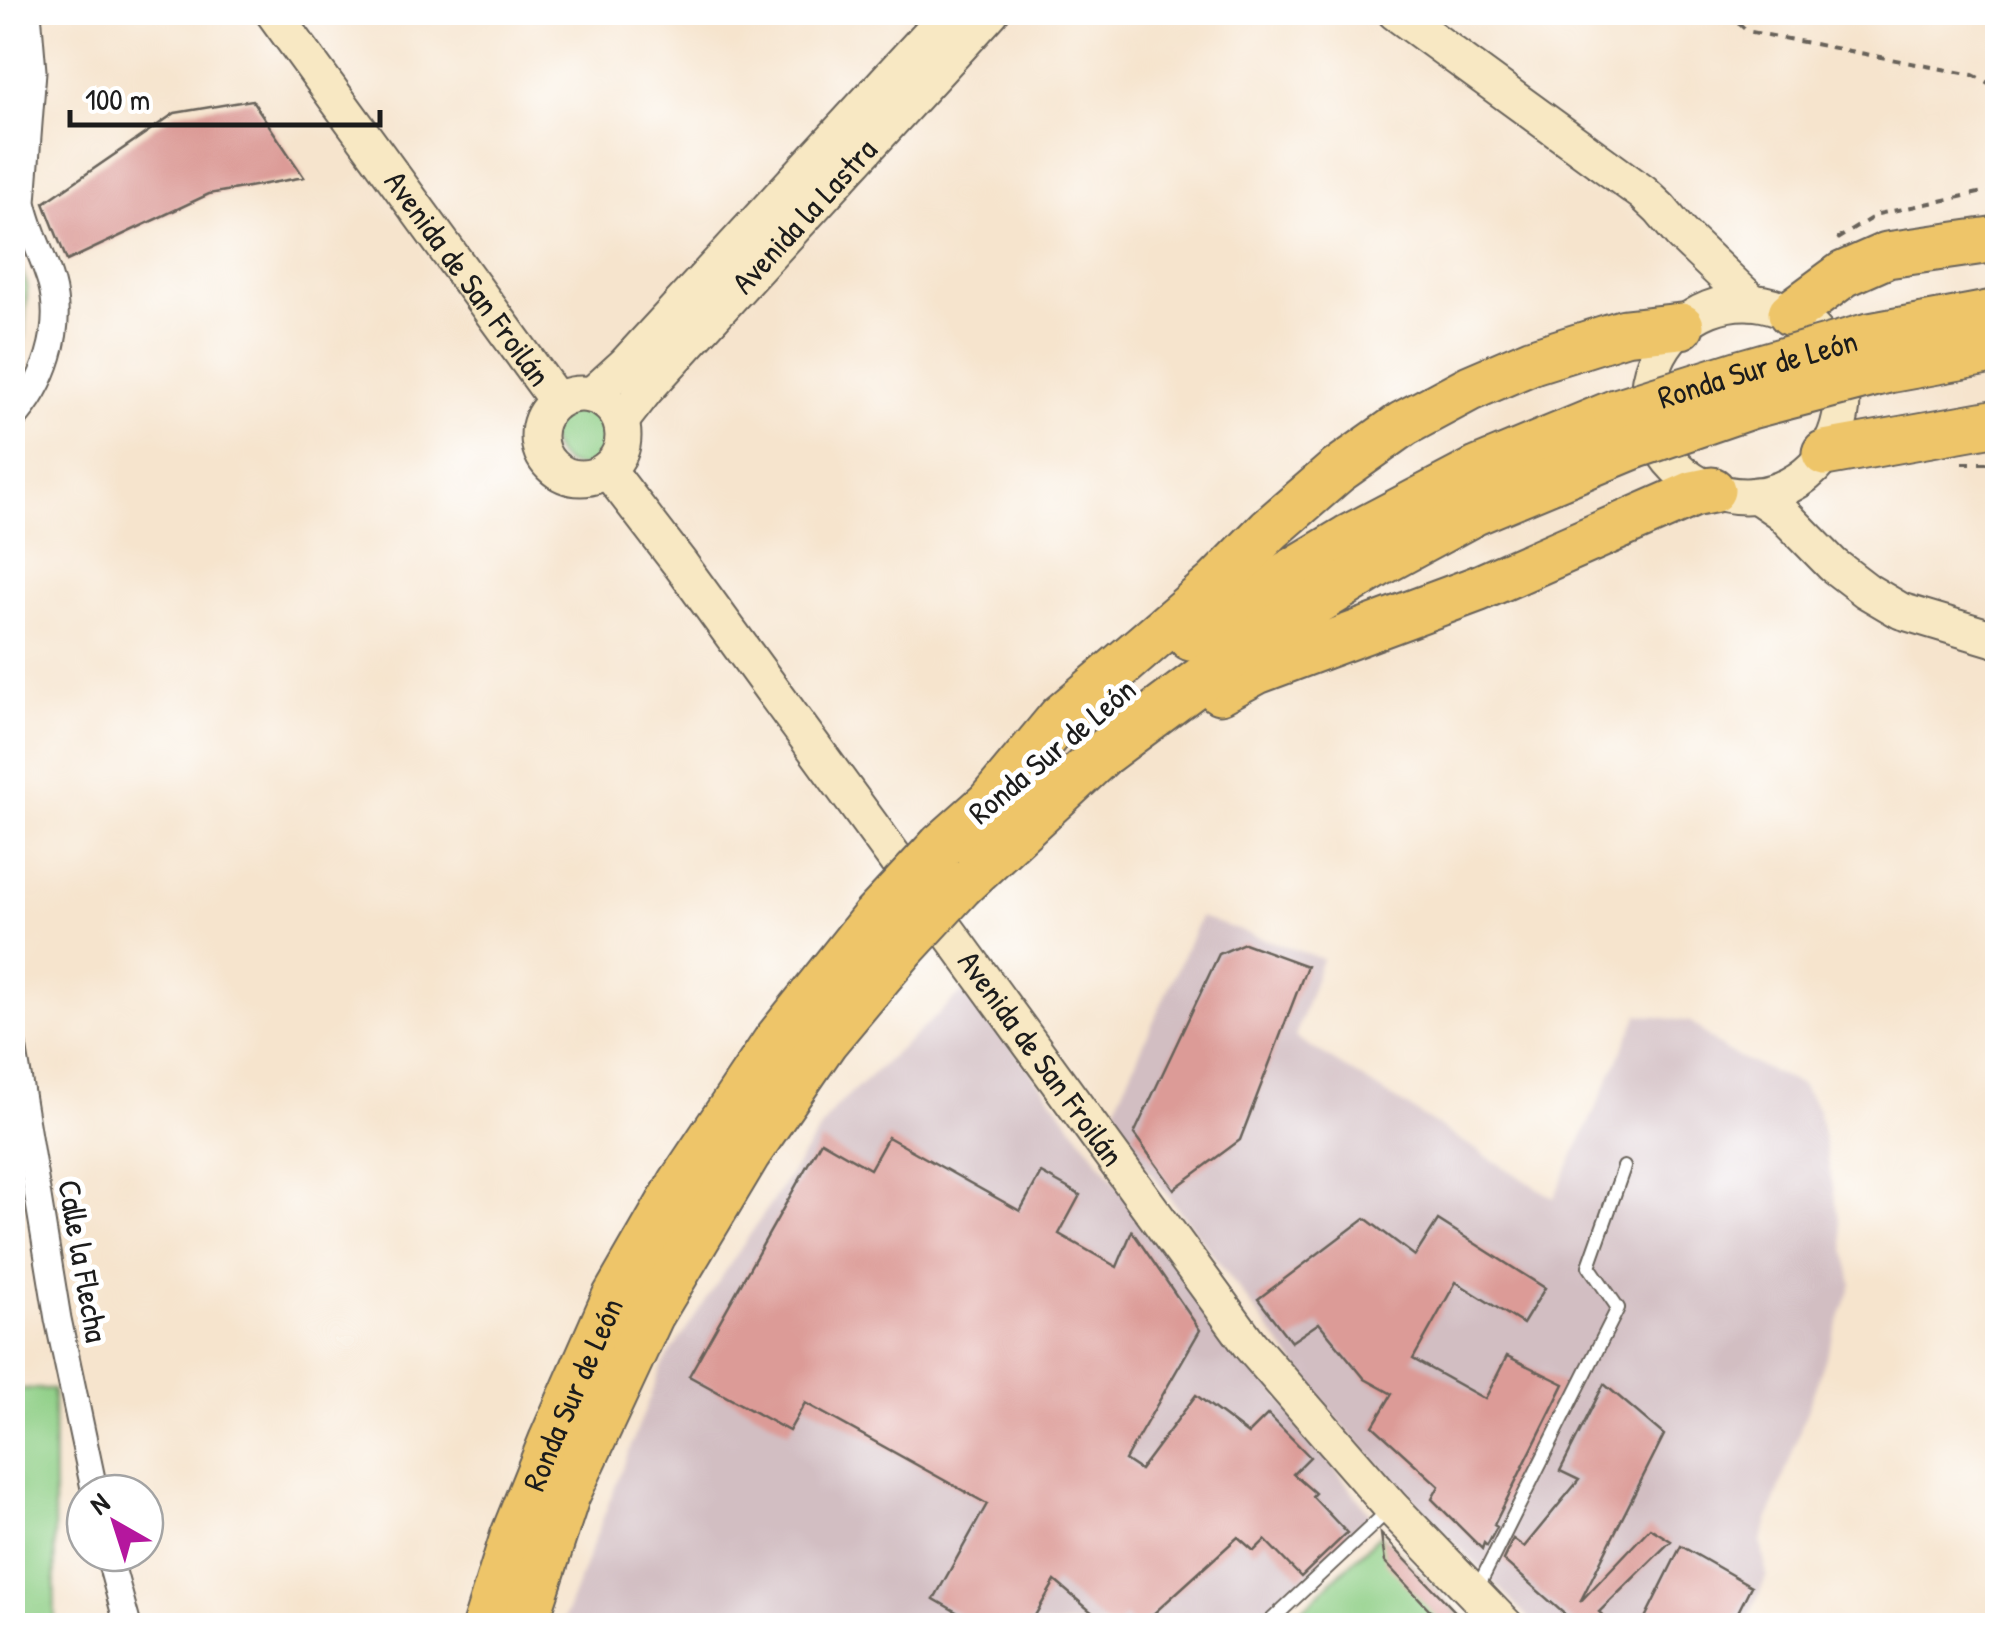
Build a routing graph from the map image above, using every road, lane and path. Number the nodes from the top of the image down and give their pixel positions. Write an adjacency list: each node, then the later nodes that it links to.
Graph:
1 (28, 12): 17 (street)
2 (273, 12): 16 (street, Avenida de San Froilán)
3 (950, 12): 15 (street, Avenida la Lastra)
4 (990, 12): 18 (street, Avenida la Lastra)
5 (1395, 12): 8 (street)
6 (1726, 12): 7 (path)
7 (1998, 88)
8 (1681, 234): 10 (street); 12 (street)
9 (1998, 238): 10 (highway)
10 (1771, 308): 12 (street); 21 (street)
11 (1998, 312): 14 (highway, Ronda Sur de León)
12 (1691, 320): 23 (street); 28 (highway)
13 (1998, 350): 14 (highway, Ronda Sur de León)
14 (1879, 353): 20 (highway, Ronda Sur de León, bridge)
15 (592, 395): 16 (street); 18 (street)
16 (557, 402): 22 (street)
17 (12, 420)
18 (621, 421): 22 (street)
19 (1998, 422): 21 (highway)
20 (1625, 429): 27 (highway, Ronda Sur de León); 28 (highway, Ronda Sur de León)
21 (1813, 466): 24 (street); 25 (street)
22 (607, 469): 35 (street, Avenida de San Froilán)
23 (1712, 490): 24 (street); 27 (highway)
24 (1756, 495): 25 (street)
25 (1806, 536): 26 (street)
26 (1998, 640)
27 (1103, 753): 29 (highway, Ronda Sur de León)
28 (990, 801): 29 (highway, Ronda Sur de León)
29 (951, 865): 30 (highway, Ronda Sur de León, bridge)
30 (888, 933): 39 (highway, Ronda Sur de León); 40 (highway, Ronda Sur de León)
31 (12, 1039): 32 (street, Calle la Flecha)
32 (15, 1069): 34 (street, Calle la Flecha)
33 (1624, 1167): 37 (lane)
34 (91, 1473)
35 (1392, 1507): 37 (street, Avenida de San Froilán); 41 (lane)
36 (113, 1573): 38 (street)
37 (1475, 1594): 42 (street, Avenida de San Froilán)
38 (128, 1626)
39 (485, 1626)
40 (524, 1626)
41 (1265, 1626)
42 (1506, 1626)

